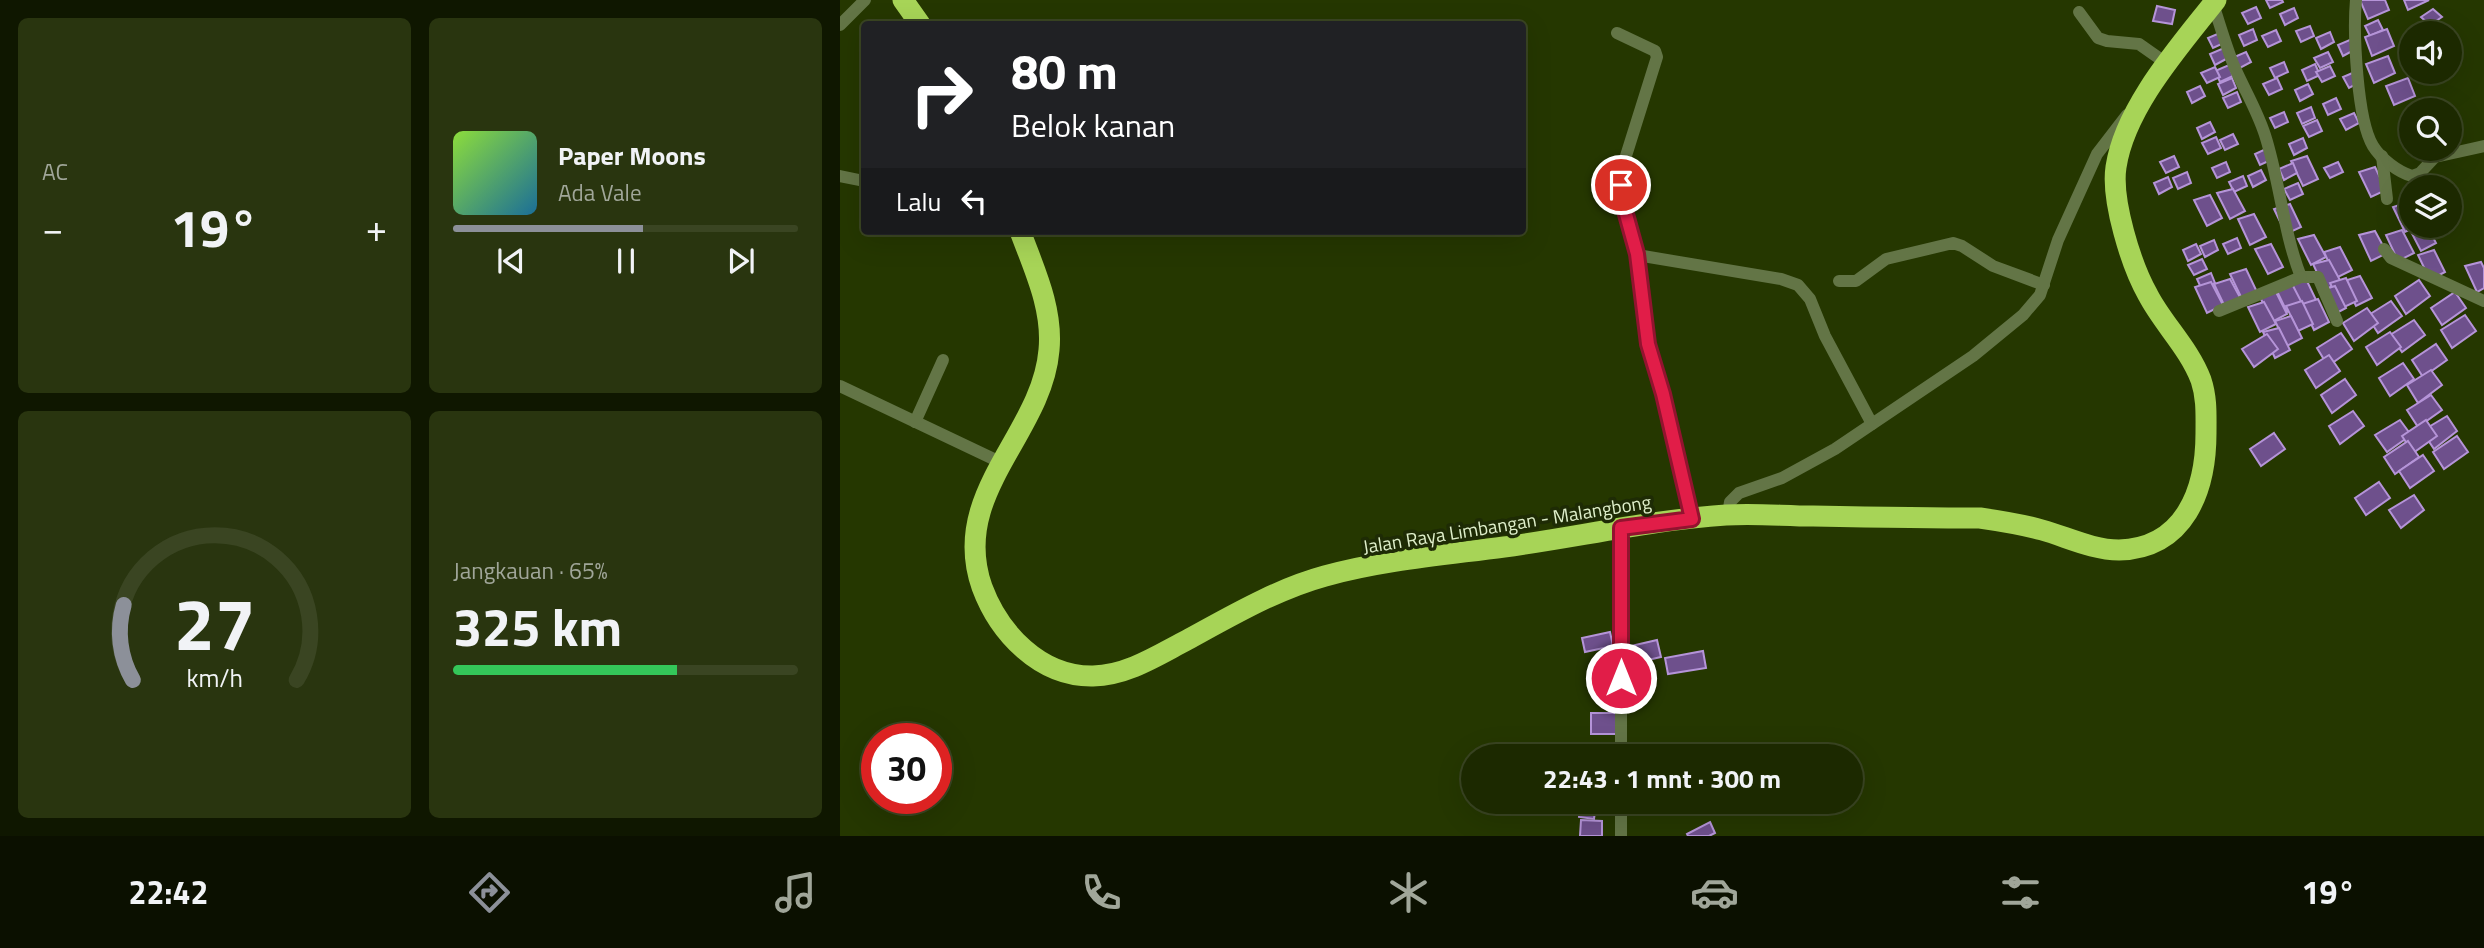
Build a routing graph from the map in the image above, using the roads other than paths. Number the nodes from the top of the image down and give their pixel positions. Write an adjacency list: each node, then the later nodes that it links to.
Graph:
1 (864, 0): 7 (street)
2 (903, 0): 6 (highway)
3 (2356, 0): 12 (street)
4 (2215, 2): 9 (highway, Jalan Raya Limbangan - Malangbong); 19 (street)
5 (2079, 12): 9 (street)
6 (918, 21)
7 (840, 25)
8 (1617, 33): 18 (street)
9 (2166, 63): 10 (highway, Jalan Raya Limbangan - Malangbong)
10 (2145, 94): 21 (street); 30 (highway, Jalan Raya Limbangan - Malangbong)
11 (2484, 146): 12 (street)
12 (2382, 156): 15 (street)
13 (840, 176): 14 (street)
14 (861, 180)
15 (2387, 199)
16 (1021, 235): 29 (highway, Jalan Raya Limbangan - Malangbong)
17 (2384, 249): 22 (street)
18 (1637, 254): 28 (street); 31 (street)
19 (2301, 277): 23 (street); 24 (street)
20 (1839, 281): 21 (street)
21 (2044, 285): 28 (street)
22 (2484, 301)
23 (2219, 311)
24 (2337, 321)
25 (943, 360): 27 (street)
26 (840, 386): 27 (street)
27 (915, 422): 29 (street)
28 (1872, 424): 30 (street)
29 (1000, 462): 32 (highway, Jalan Raya Limbangan - Malangbong)
30 (1728, 515): 31 (highway, Jalan Raya Limbangan - Malangbong)
31 (1692, 519): 32 (highway, Jalan Raya Limbangan - Malangbong)
32 (1621, 528): 33 (street)
33 (1621, 744)
34 (1621, 814): 35 (street)
35 (1621, 836)

